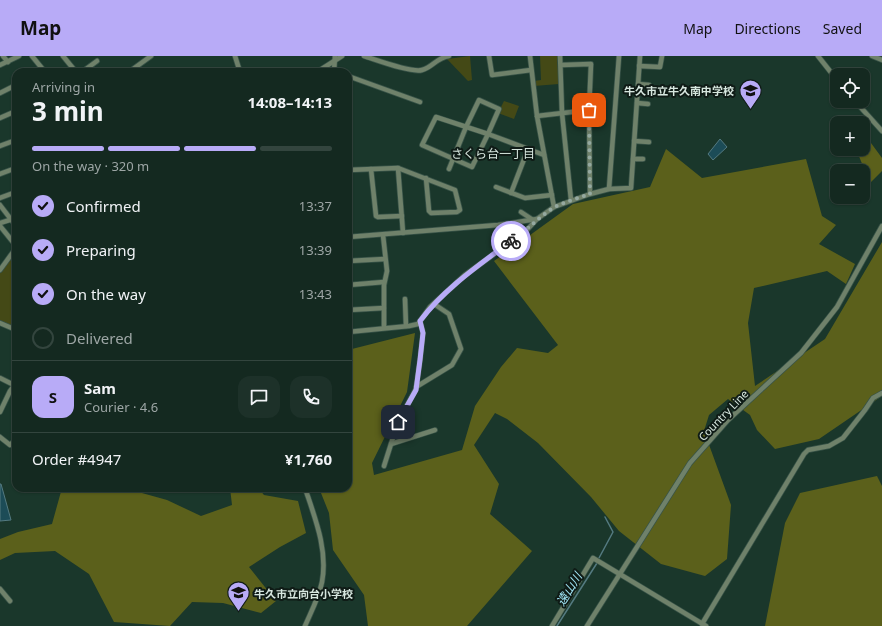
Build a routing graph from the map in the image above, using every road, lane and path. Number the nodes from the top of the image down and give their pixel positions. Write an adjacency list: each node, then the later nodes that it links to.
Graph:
1 (3, 56): 23 (street)
2 (19, 56): 23 (street)
3 (32, 56): 27 (street)
4 (63, 56): 28 (street)
5 (151, 56): 30 (street)
6 (235, 56): 31 (street)
7 (335, 56): 22 (street)
8 (342, 56): 22 (street)
9 (364, 56): 19 (street)
10 (450, 56): 19 (street)
11 (490, 56): 34 (street)
12 (530, 56): 34 (street)
13 (560, 56): 24 (street)
14 (619, 56): 70 (street)
15 (640, 56): 26 (street)
16 (662, 56): 26 (street)
17 (818, 56): 35 (street)
18 (872, 56): 20 (street)
19 (441, 57)
20 (882, 60)
21 (97, 61): 29 (street)
22 (334, 61): 32 (street); 33 (street)
23 (8, 62): 25 (street)
24 (561, 65): 45 (street); 47 (street)
25 (0, 66)
26 (639, 66): 37 (street)
27 (41, 68)
28 (73, 68)
29 (87, 68)
30 (134, 68)
31 (239, 68)
32 (323, 68)
33 (335, 68)
34 (531, 70): 48 (street)
35 (830, 71)
36 (352, 77): 41 (street)
37 (638, 84): 38 (street); 42 (street)
38 (649, 85)
39 (12, 87): 40 (street)
40 (0, 93)
41 (420, 102)
42 (637, 103): 43 (street); 53 (street)
43 (648, 104)
44 (861, 108): 51 (street)
45 (589, 110): 47 (street); 73 (street)
46 (12, 113): 49 (street)
47 (562, 113): 48 (street); 76 (street)
48 (537, 116): 58 (street)
49 (0, 118)
50 (466, 127): 52 (street); 52 (street); 59 (street); 59 (street)
51 (882, 131)
52 (488, 134): 57 (street); 59 (street)
53 (634, 141): 55 (street); 60 (street)
54 (12, 142): 56 (street)
55 (649, 142)
56 (0, 146)
57 (528, 149): 58 (street); 71 (street)
58 (544, 155): 74 (street)
59 (453, 159): 64 (street)
60 (633, 159): 61 (street); 70 (street)
61 (643, 160)
62 (398, 168): 63 (street); 68 (street); 80 (street)
63 (371, 169): 66 (street); 80 (street)
64 (449, 169)
65 (12, 170): 67 (street)
66 (352, 170)
67 (0, 174)
68 (426, 178): 68 (street)
69 (496, 187): 71 (street)
70 (609, 189): 73 (street)
71 (511, 193): 74 (street)
72 (12, 194): 75 (street)
73 (590, 194): 76 (street)
74 (552, 195): 78 (street)
75 (0, 198)
76 (571, 200): 78 (street)
77 (0, 205): 81 (street)
78 (554, 207): 83 (street)
79 (521, 212): 83 (street)
80 (402, 216): 86 (street)
81 (12, 217)
82 (12, 220): 84 (street)
83 (535, 220): 86 (street); 97 (street)
84 (0, 224): 89 (street)
85 (882, 226): 118 (street, Country Line)
86 (403, 233): 87 (street)
87 (383, 235): 88 (street); 91 (street)
88 (352, 237)
89 (12, 241)
90 (12, 253): 93 (street)
91 (385, 259): 92 (street); 94 (street)
92 (352, 261)
93 (0, 269)
94 (384, 282): 95 (street); 98 (street)
95 (352, 285)
96 (405, 298): 102 (street)
97 (434, 304): 100 (street); 108 (street)
98 (384, 308): 99 (street); 104 (street)
99 (352, 310)
100 (420, 321): 102 (street); 108 (street)
101 (0, 323): 103 (street)
102 (406, 326): 104 (street)
103 (12, 328)
104 (384, 328): 105 (street)
105 (352, 332)
106 (0, 378): 107 (street)
107 (12, 383)
108 (416, 387): 115 (street)
109 (12, 388): 111 (street)
110 (882, 393): 121 (street)
111 (0, 412)
112 (435, 430): 115 (street)
113 (0, 437): 114 (street)
114 (12, 443)
115 (391, 444): 116 (street)
116 (384, 466)
117 (306, 492): 122 (street)
118 (620, 574): 121 (street); 123 (street); 124 (street, Country Line)
119 (0, 589): 120 (street)
120 (10, 601)
121 (704, 625)
122 (305, 626)
123 (552, 626)
124 (587, 626)

